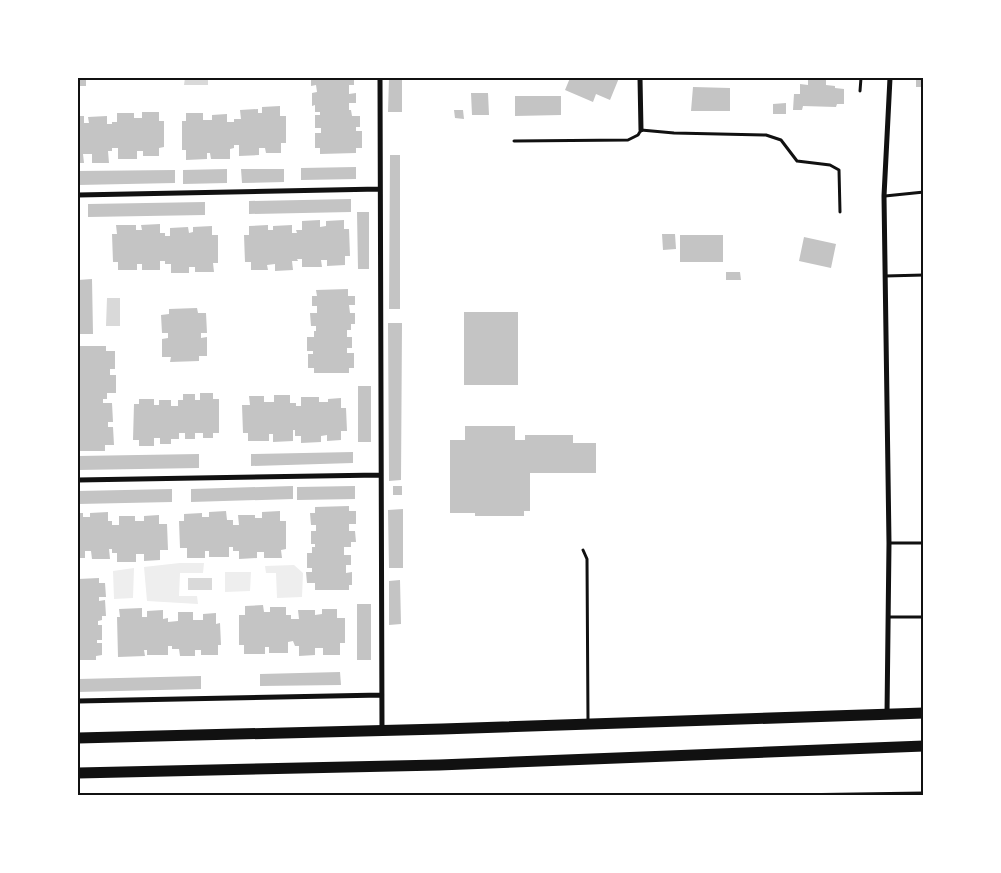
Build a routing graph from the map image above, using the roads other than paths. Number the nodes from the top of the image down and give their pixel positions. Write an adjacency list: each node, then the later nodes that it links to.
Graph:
1 (380, 78): 8 (street)
2 (640, 78): 6 (street)
3 (861, 78): 5 (lane)
4 (890, 78): 11 (street)
5 (860, 91)
6 (641, 130): 7 (lane); 12 (lane)
7 (514, 141)
8 (380, 189): 10 (street); 15 (street)
9 (924, 192): 11 (lane)
10 (78, 195)
11 (884, 196): 14 (street)
12 (840, 212)
13 (924, 275): 14 (lane)
14 (885, 276): 17 (street)
15 (380, 475): 16 (street); 22 (street)
16 (78, 480)
17 (889, 543): 18 (lane); 20 (street)
18 (924, 543)
19 (583, 550): 26 (lane)
20 (889, 617): 21 (lane); 25 (street)
21 (924, 617)
22 (382, 695): 23 (street); 27 (street)
23 (78, 701)
24 (924, 713): 25 (main road)
25 (887, 714): 26 (main road)
26 (588, 724): 27 (main road)
27 (382, 731): 28 (main road)
28 (78, 738)
29 (924, 746): 30 (main road)
30 (78, 773)
31 (924, 794): 32 (street)
32 (787, 796)

